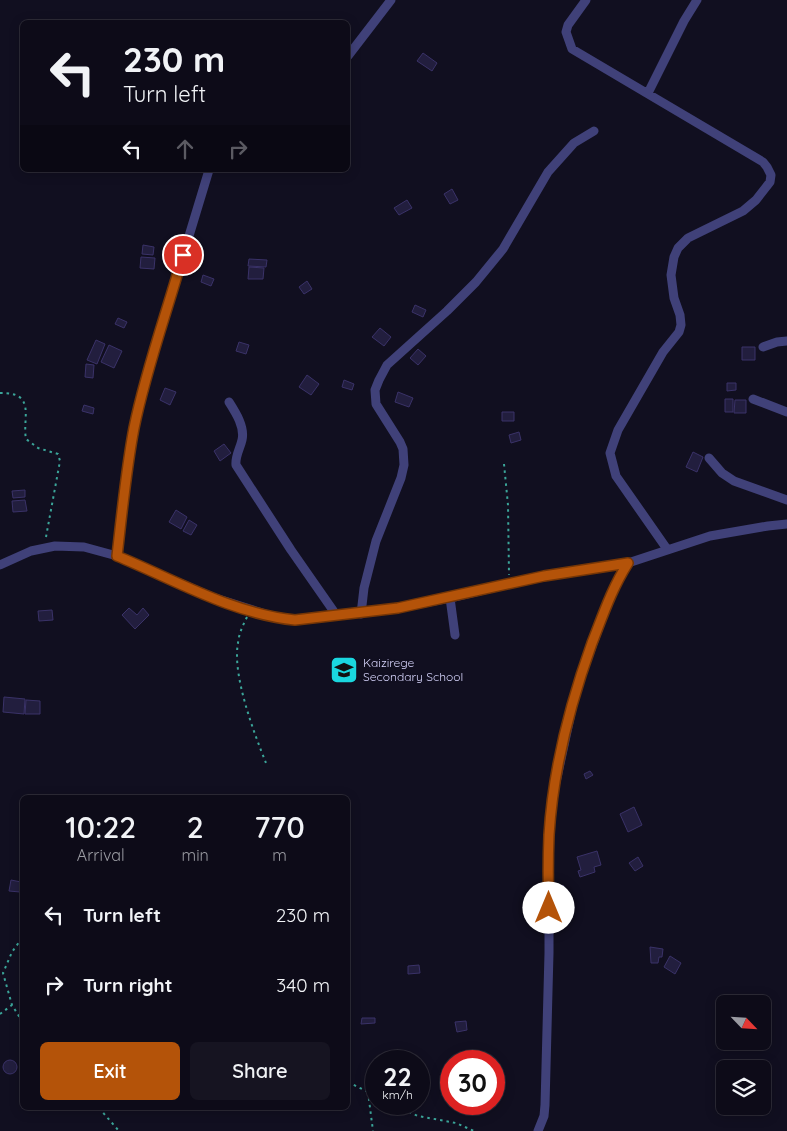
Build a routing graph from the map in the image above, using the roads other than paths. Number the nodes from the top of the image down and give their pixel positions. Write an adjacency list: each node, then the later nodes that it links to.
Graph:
1 (391, 0): 4 (street)
2 (586, 0): 5 (street)
3 (697, 0): 5 (street)
4 (350, 53)
5 (648, 93): 16 (street)
6 (594, 131): 21 (street)
7 (208, 172): 17 (street)
8 (787, 341): 9 (street)
9 (763, 347)
10 (753, 399): 12 (street)
11 (229, 402): 22 (street)
12 (787, 412)
13 (709, 458): 14 (street)
14 (787, 500)
15 (787, 524): 16 (street)
16 (667, 550): 18 (street)
17 (117, 556): 19 (street); 22 (street)
18 (628, 563): 20 (street); 24 (street)
19 (0, 565)
20 (450, 598): 21 (street); 23 (street)
21 (361, 614): 22 (street)
22 (337, 616)
23 (454, 635)
24 (538, 1131)

